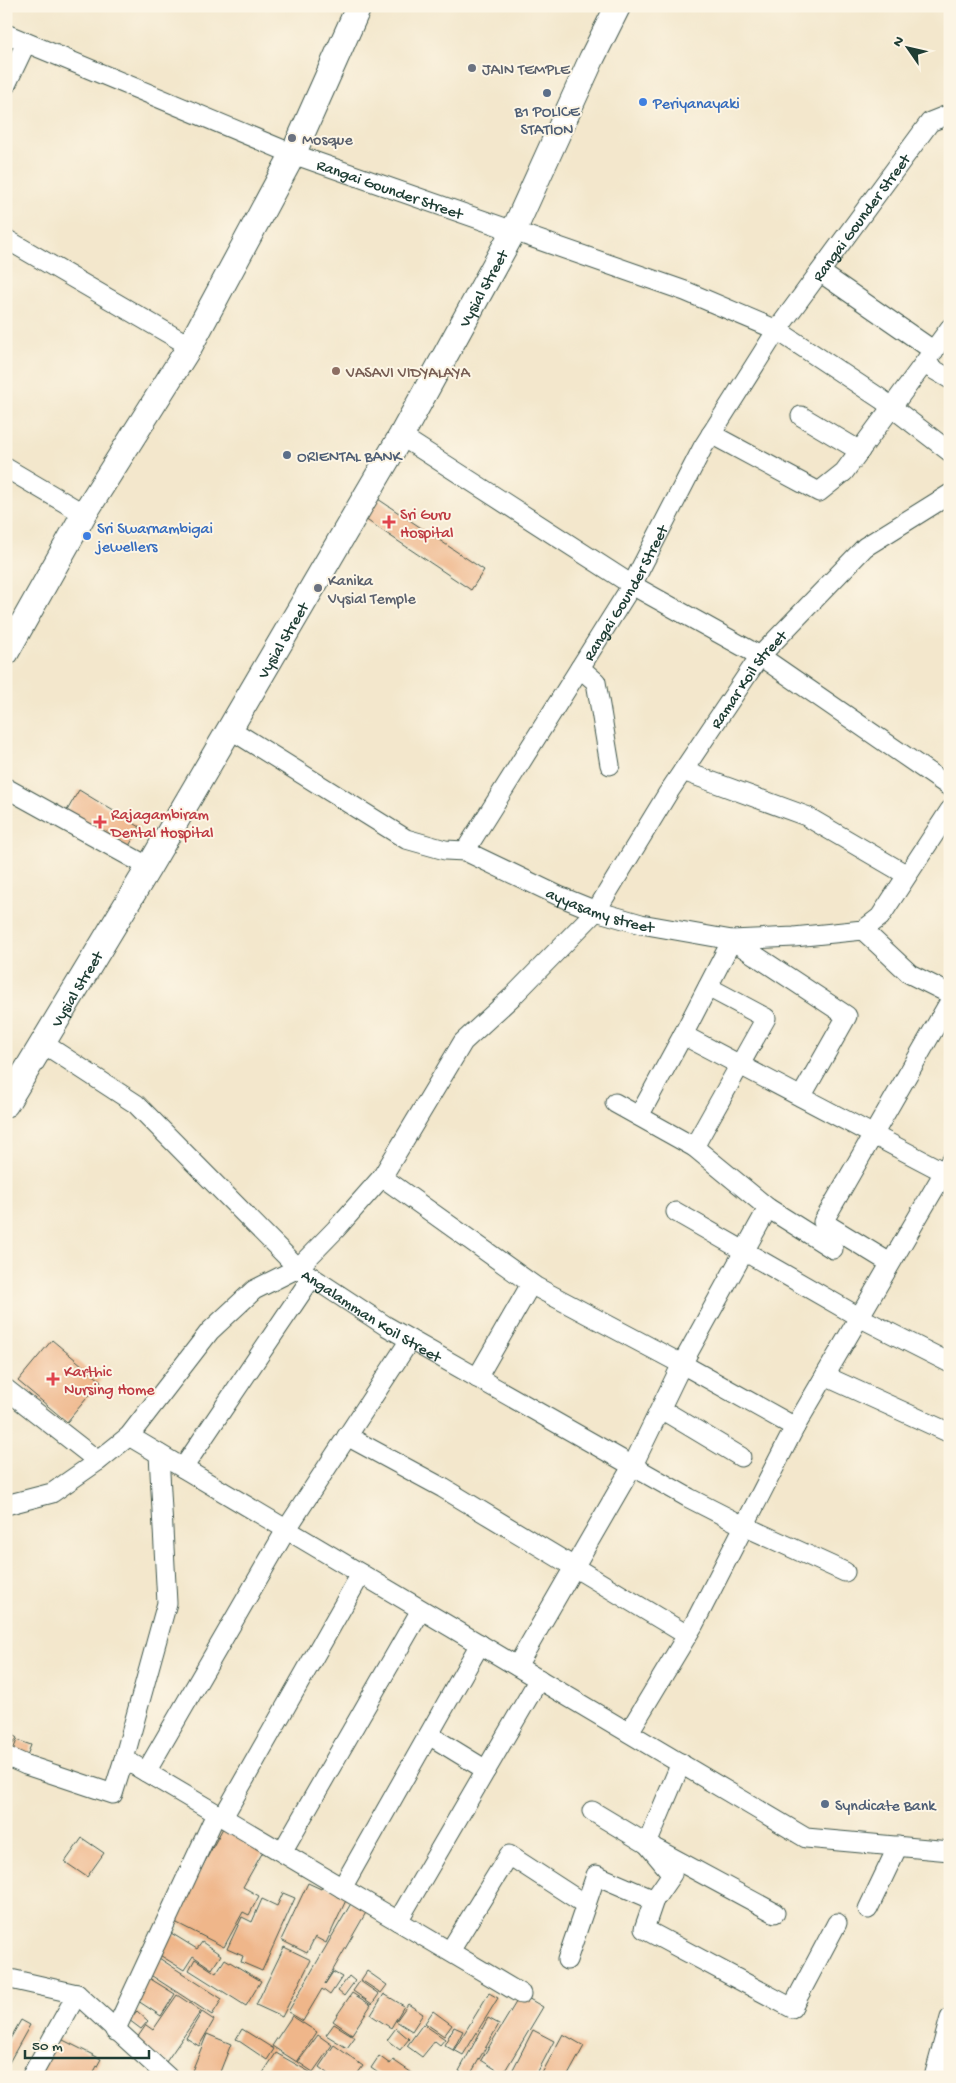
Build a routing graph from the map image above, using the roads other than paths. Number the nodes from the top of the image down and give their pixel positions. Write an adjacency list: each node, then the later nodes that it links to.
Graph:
1 (359, 6): 9 (main road)
2 (600, 6): 6 (main road, Vysial Street)
3 (618, 6): 6 (main road, Vysial Street)
4 (6, 34): 5 (street, Rangai Gounder Street)
5 (26, 43): 7 (street); 9 (street, Rangai Gounder Street)
6 (592, 58): 10 (main road, Vysial Street)
7 (6, 85)
8 (950, 114): 12 (street, Rangai Gounder Street)
9 (293, 154): 10 (street, Rangai Gounder Street); 15 (main road)
10 (514, 230): 14 (street, Rangai Gounder Street); 21 (main road, Vysial Street)
11 (6, 239): 15 (street)
12 (820, 272): 14 (street, Rangai Gounder Street); 16 (street)
13 (950, 328): 16 (street)
14 (777, 330): 18 (street, Rangai Gounder Street); 20 (street, Rangai Gounder Street)
15 (190, 346): 26 (main road)
16 (929, 357): 17 (street); 18 (street)
17 (950, 380)
18 (893, 408): 22 (street); 23 (street, Rangai Gounder Street)
19 (800, 416): 22 (street)
20 (711, 434): 22 (street); 27 (street, Rangai Gounder Street)
21 (401, 436): 27 (street); 31 (main road, Vysial Street)
22 (860, 451)
23 (950, 452)
24 (6, 468): 26 (street)
25 (950, 494): 29 (street, Ramar Koil Street)
26 (84, 514): 28 (main road)
27 (632, 586): 29 (street); 30 (street, Rangai Gounder Street)
28 (6, 653)
29 (760, 656): 33 (street, Ramar Koil Street); 34 (street)
30 (580, 668): 32 (street); 37 (street, Rangai Gounder Street)
31 (230, 729): 37 (street, ayyasamy street); 38 (main road, Vysial Street)
32 (610, 765)
33 (683, 771): 39 (street); 40 (street, Ramar Koil Street)
34 (950, 786)
35 (6, 788): 38 (street)
36 (950, 810): 39 (street)
37 (465, 851): 40 (street, ayyasamy street)
38 (149, 867): 47 (main road, Vysial Street)
39 (907, 875): 41 (street)
40 (596, 911): 42 (street, ayyasamy street); 56 (street, Ramar Koil Street)
41 (863, 930): 42 (street, ayyasamy street); 44 (street)
42 (732, 940): 43 (street); 49 (street)
43 (708, 987): 46 (street); 48 (street)
44 (950, 994)
45 (950, 1001): 53 (street)
46 (683, 1035): 48 (street); 52 (street)
47 (44, 1044): 51 (main road, Vysial Street); 62 (street, Angalamman Koil Street)
48 (740, 1065): 49 (street); 54 (street)
49 (802, 1097): 53 (street)
50 (615, 1103): 52 (street)
51 (6, 1104)
52 (639, 1116): 54 (street)
53 (874, 1136): 55 (street); 61 (street)
54 (694, 1147): 57 (street)
55 (947, 1167): 61 (street)
56 (382, 1177): 62 (street, Ramar Koil Street); 63 (street)
57 (768, 1208): 59 (street); 60 (street)
58 (676, 1212): 60 (street)
59 (834, 1248)
60 (744, 1251): 64 (street); 66 (street)
61 (890, 1264): 64 (street)
62 (305, 1272): 65 (street, Angalamman Koil Street); 74 (street); 80 (street)
63 (532, 1284): 66 (street); 69 (street)
64 (859, 1317): 67 (street); 68 (street)
65 (410, 1340): 69 (street, Angalamman Koil Street); 75 (street)
66 (682, 1364): 71 (street); 72 (street)
67 (950, 1364)
68 (825, 1376): 72 (street); 73 (street)
69 (477, 1378): 79 (street, Angalamman Koil Street)
70 (6, 1389): 78 (street)
71 (661, 1409): 77 (street); 79 (street)
72 (794, 1427): 82 (street)
73 (950, 1433)
74 (128, 1436): 76 (street); 78 (street)
75 (347, 1436): 83 (street); 84 (street)
76 (159, 1454): 80 (street); 95 (street)
77 (741, 1458)
78 (98, 1461): 81 (street)
79 (633, 1465): 82 (street, Angalamman Koil Street); 84 (street)
80 (184, 1468): 83 (street)
81 (6, 1504)
82 (744, 1526): 85 (street, Angalamman Koil Street); 88 (street)
83 (286, 1530): 86 (street); 98 (street)
84 (574, 1567): 88 (street); 90 (street)
85 (845, 1572)
86 (361, 1574): 87 (street); 100 (street)
87 (421, 1610): 89 (street); 104 (street)
88 (687, 1635): 92 (street)
89 (480, 1644): 90 (street); 93 (street)
90 (517, 1666): 91 (street)
91 (539, 1679): 92 (street); 97 (street)
92 (629, 1732): 96 (street)
93 (428, 1735): 97 (street); 105 (street)
94 (6, 1756): 95 (street)
95 (124, 1759): 98 (street)
96 (681, 1763): 101 (street); 102 (street)
97 (486, 1770): 110 (street)
98 (146, 1772): 100 (street)
99 (592, 1811): 101 (street)
100 (220, 1816): 104 (street); 118 (street)
101 (647, 1844): 106 (street); 109 (street)
102 (898, 1846): 103 (street); 108 (street)
103 (950, 1851)
104 (282, 1852): 105 (street)
105 (342, 1888): 110 (street)
106 (654, 1900): 107 (street); 111 (street)
107 (586, 1905): 112 (street); 113 (street)
108 (868, 1909)
109 (774, 1913)
110 (398, 1921): 112 (street)
111 (837, 1922)
112 (450, 1952): 116 (street)
113 (567, 1960)
114 (6, 1978): 115 (street)
115 (76, 1994): 118 (street); 119 (street)
116 (521, 1994)
117 (950, 2018): 121 (street)
118 (115, 2031): 120 (street)
119 (31, 2077)
120 (168, 2077)
121 (934, 2077)

